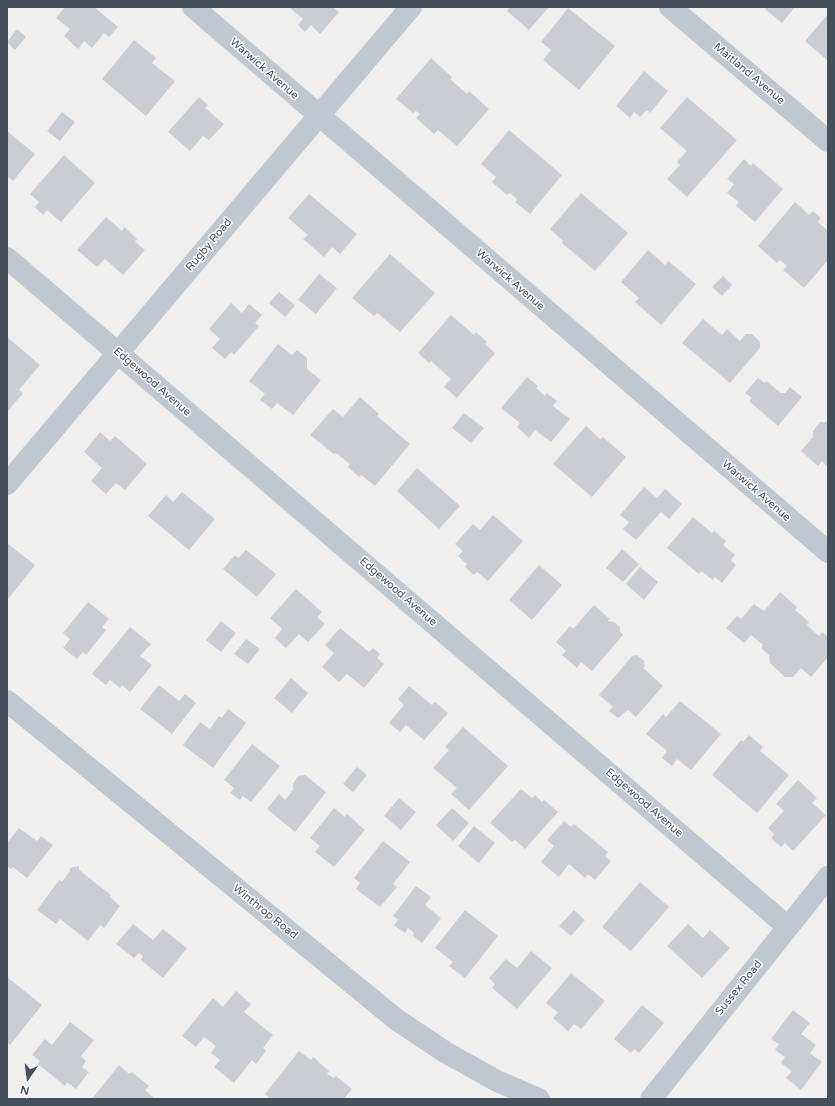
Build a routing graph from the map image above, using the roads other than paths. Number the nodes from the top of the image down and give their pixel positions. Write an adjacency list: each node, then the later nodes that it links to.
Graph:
1 (193, 7): 4 (street, Warwick Avenue)
2 (411, 7): 4 (street, Rugby Road)
3 (670, 7): 5 (street, Maitland Avenue)
4 (319, 115): 7 (street, Rugby Road); 9 (street, Warwick Avenue)
5 (828, 141)
6 (7, 258): 7 (street, Edgewood Avenue)
7 (118, 353): 8 (street, Rugby Road); 12 (street, Edgewood Avenue)
8 (7, 484)
9 (828, 552)
10 (7, 701): 13 (street, Winthrop Road)
11 (828, 877): 12 (street, Sussex Road)
12 (788, 927): 14 (street, Sussex Road)
13 (539, 1099)
14 (651, 1099)

